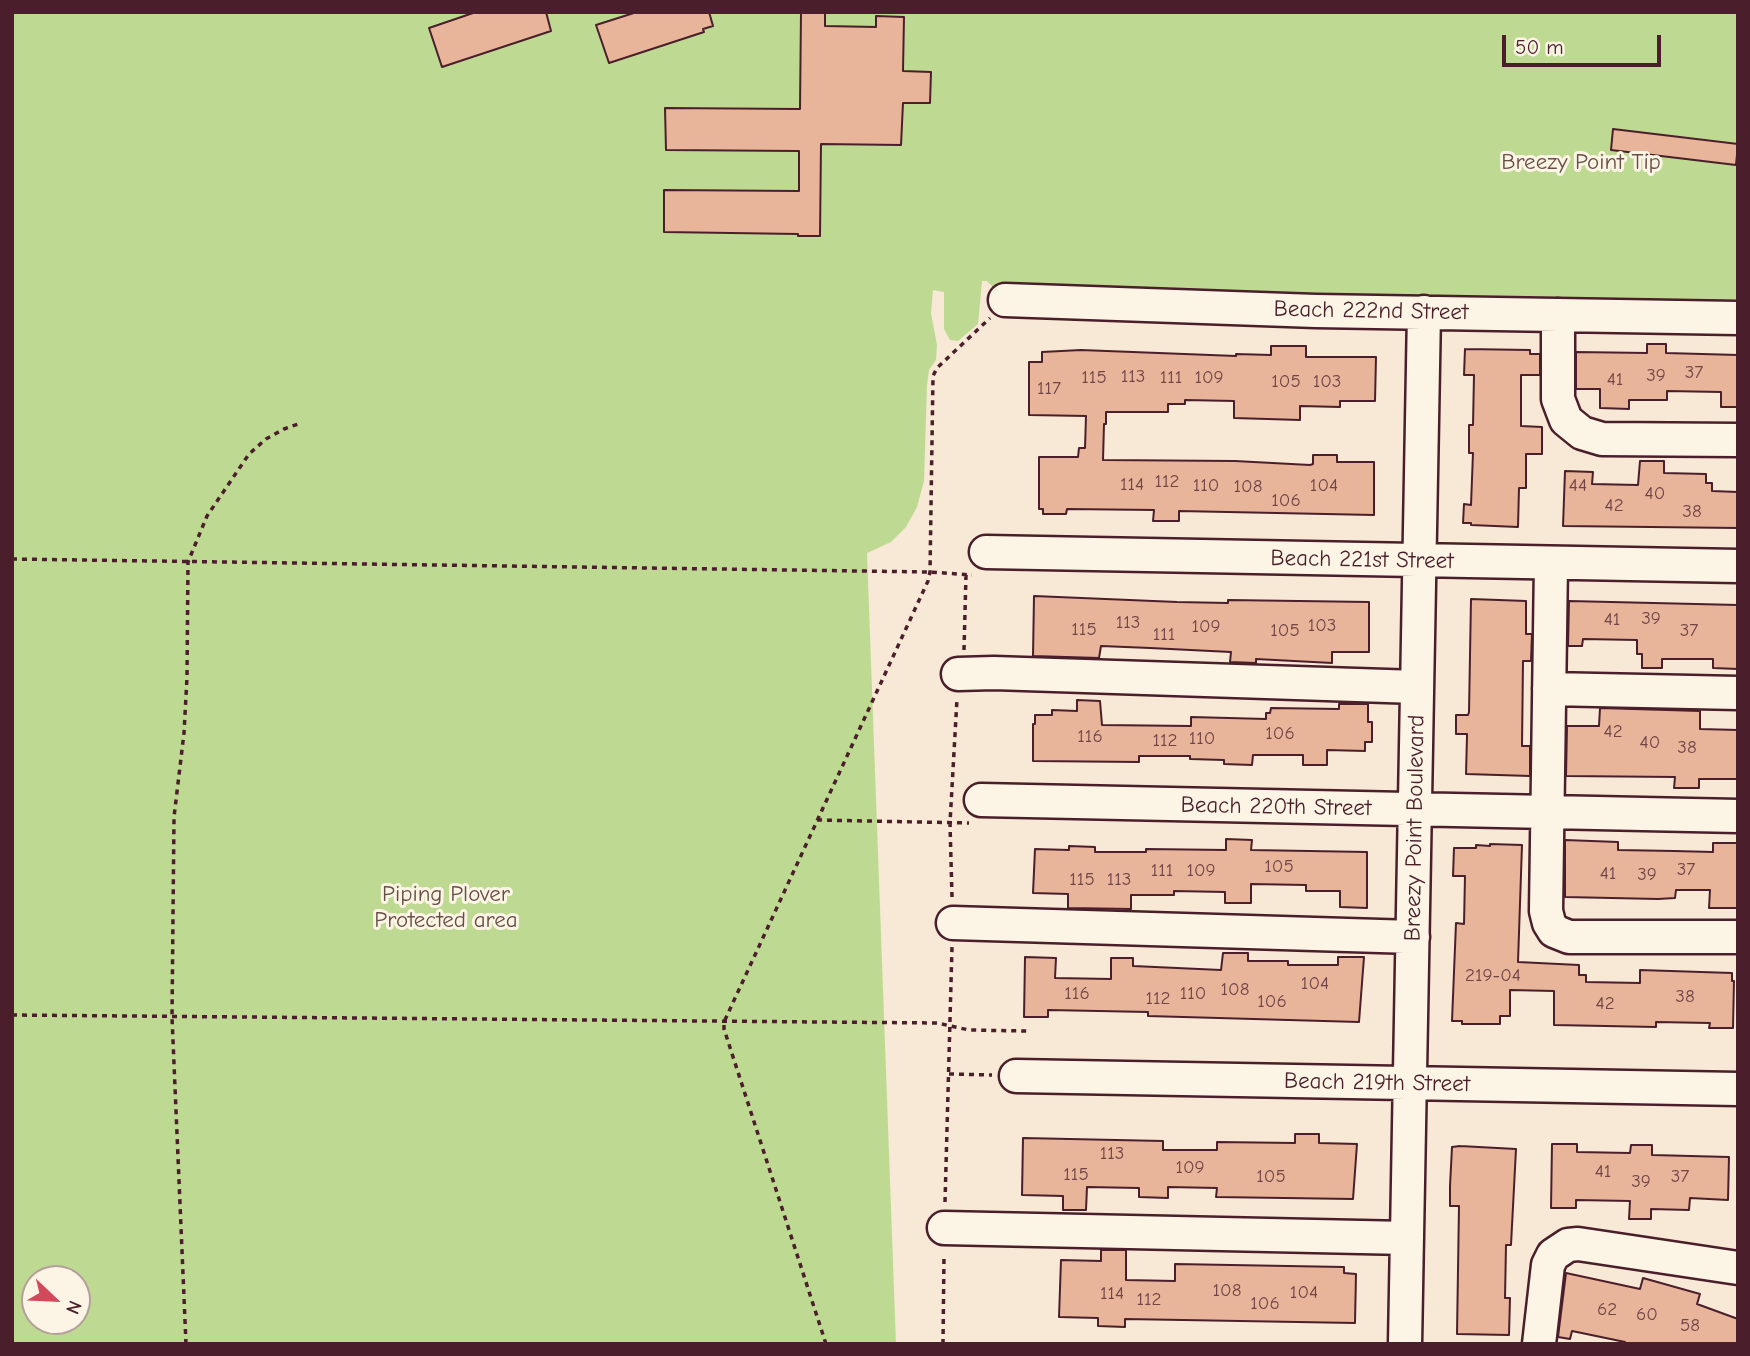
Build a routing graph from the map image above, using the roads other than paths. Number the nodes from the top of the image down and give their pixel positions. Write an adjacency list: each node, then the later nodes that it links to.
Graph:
1 (1005, 300): 2 (street, Beach 222nd Street)
2 (1424, 312): 3 (street, Beach 222nd Street); 6 (street, Breezy Point Boulevard)
3 (1558, 315): 4 (street, Beach 222nd Street); 5 (street)
4 (1738, 318)
5 (1738, 440)
6 (1419, 561): 7 (street, Beach 221st Street); 9 (street, Beach 221st Street); 11 (street, Breezy Point Boulevard)
7 (1551, 563): 8 (street, Beach 221st Street); 12 (street)
8 (1738, 566)
9 (977, 567)
10 (958, 674): 11 (street)
11 (1417, 687): 14 (street, Breezy Point Boulevard)
12 (1549, 689): 13 (street); 16 (street)
13 (1738, 693)
14 (1415, 810): 15 (street, Beach 220th Street); 16 (street, Beach 220th Street); 19 (street, Breezy Point Boulevard)
15 (979, 812)
16 (1547, 812): 17 (street, Beach 220th Street); 20 (street)
17 (1738, 816)
18 (953, 923): 19 (street)
19 (1413, 937): 22 (street, Breezy Point Boulevard)
20 (1738, 937)
21 (1016, 1076): 22 (street, Beach 219th Street)
22 (1410, 1083): 23 (street, Beach 219th Street); 25 (street, Breezy Point Boulevard)
23 (1738, 1089)
24 (944, 1228): 25 (street)
25 (1407, 1238): 27 (street, Breezy Point Boulevard)
26 (1738, 1268): 28 (street)
27 (1405, 1344)
28 (1539, 1344)

